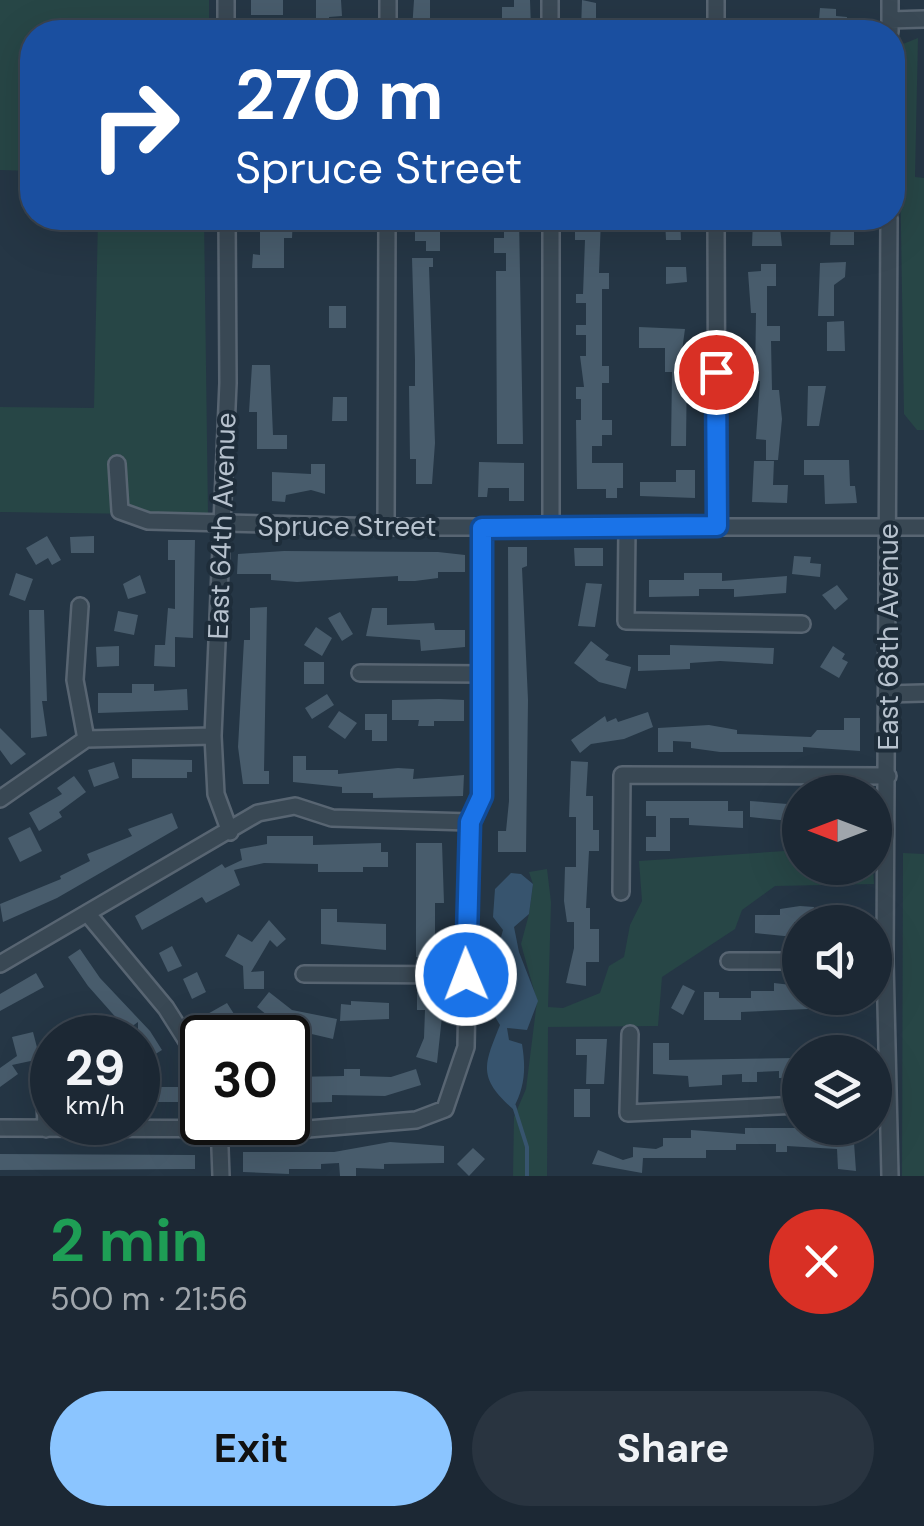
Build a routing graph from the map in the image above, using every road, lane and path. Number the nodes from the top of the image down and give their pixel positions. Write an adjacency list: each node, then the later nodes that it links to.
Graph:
1 (227, 230): 7 (street, East 64th Avenue)
2 (387, 230): 9 (street)
3 (550, 230): 13 (street)
4 (716, 230): 8 (street)
5 (889, 230): 10 (street, East 68th Avenue)
6 (116, 464): 7 (street, Spruce Street)
7 (224, 526): 9 (street, Spruce Street); 21 (street, East 64th Avenue)
8 (717, 526): 10 (street, Spruce Street); 14 (street, Spruce Street)
9 (386, 527): 12 (street, Spruce Street)
10 (888, 527): 11 (street, Spruce Street); 19 (street, East 68th Avenue)
11 (924, 527)
12 (482, 528): 13 (street, Spruce Street); 18 (street)
13 (551, 528): 14 (street, Spruce Street)
14 (627, 528): 16 (street)
15 (80, 606): 22 (street)
16 (802, 624)
17 (360, 673): 18 (street)
18 (483, 674): 26 (street)
19 (888, 694): 20 (street); 23 (street, East 68th Avenue)
20 (924, 694)
21 (213, 736): 22 (street); 27 (street, East 64th Avenue)
22 (86, 739): 25 (street)
23 (888, 775)
24 (782, 776): 28 (street)
25 (0, 800)
26 (470, 822): 27 (street); 34 (street)
27 (230, 832): 29 (street)
28 (621, 892)
29 (87, 913): 32 (street); 35 (street)
30 (729, 961): 31 (street)
31 (782, 961)
32 (0, 964)
33 (304, 974): 34 (street)
34 (466, 975): 38 (street)
35 (180, 1030)
36 (630, 1034): 37 (street)
37 (782, 1106)
38 (310, 1124)
39 (0, 1128): 40 (street)
40 (30, 1128)
41 (221, 1145): 43 (street)
42 (886, 1145): 44 (street, East 68th Avenue)
43 (222, 1176)
44 (890, 1176)

